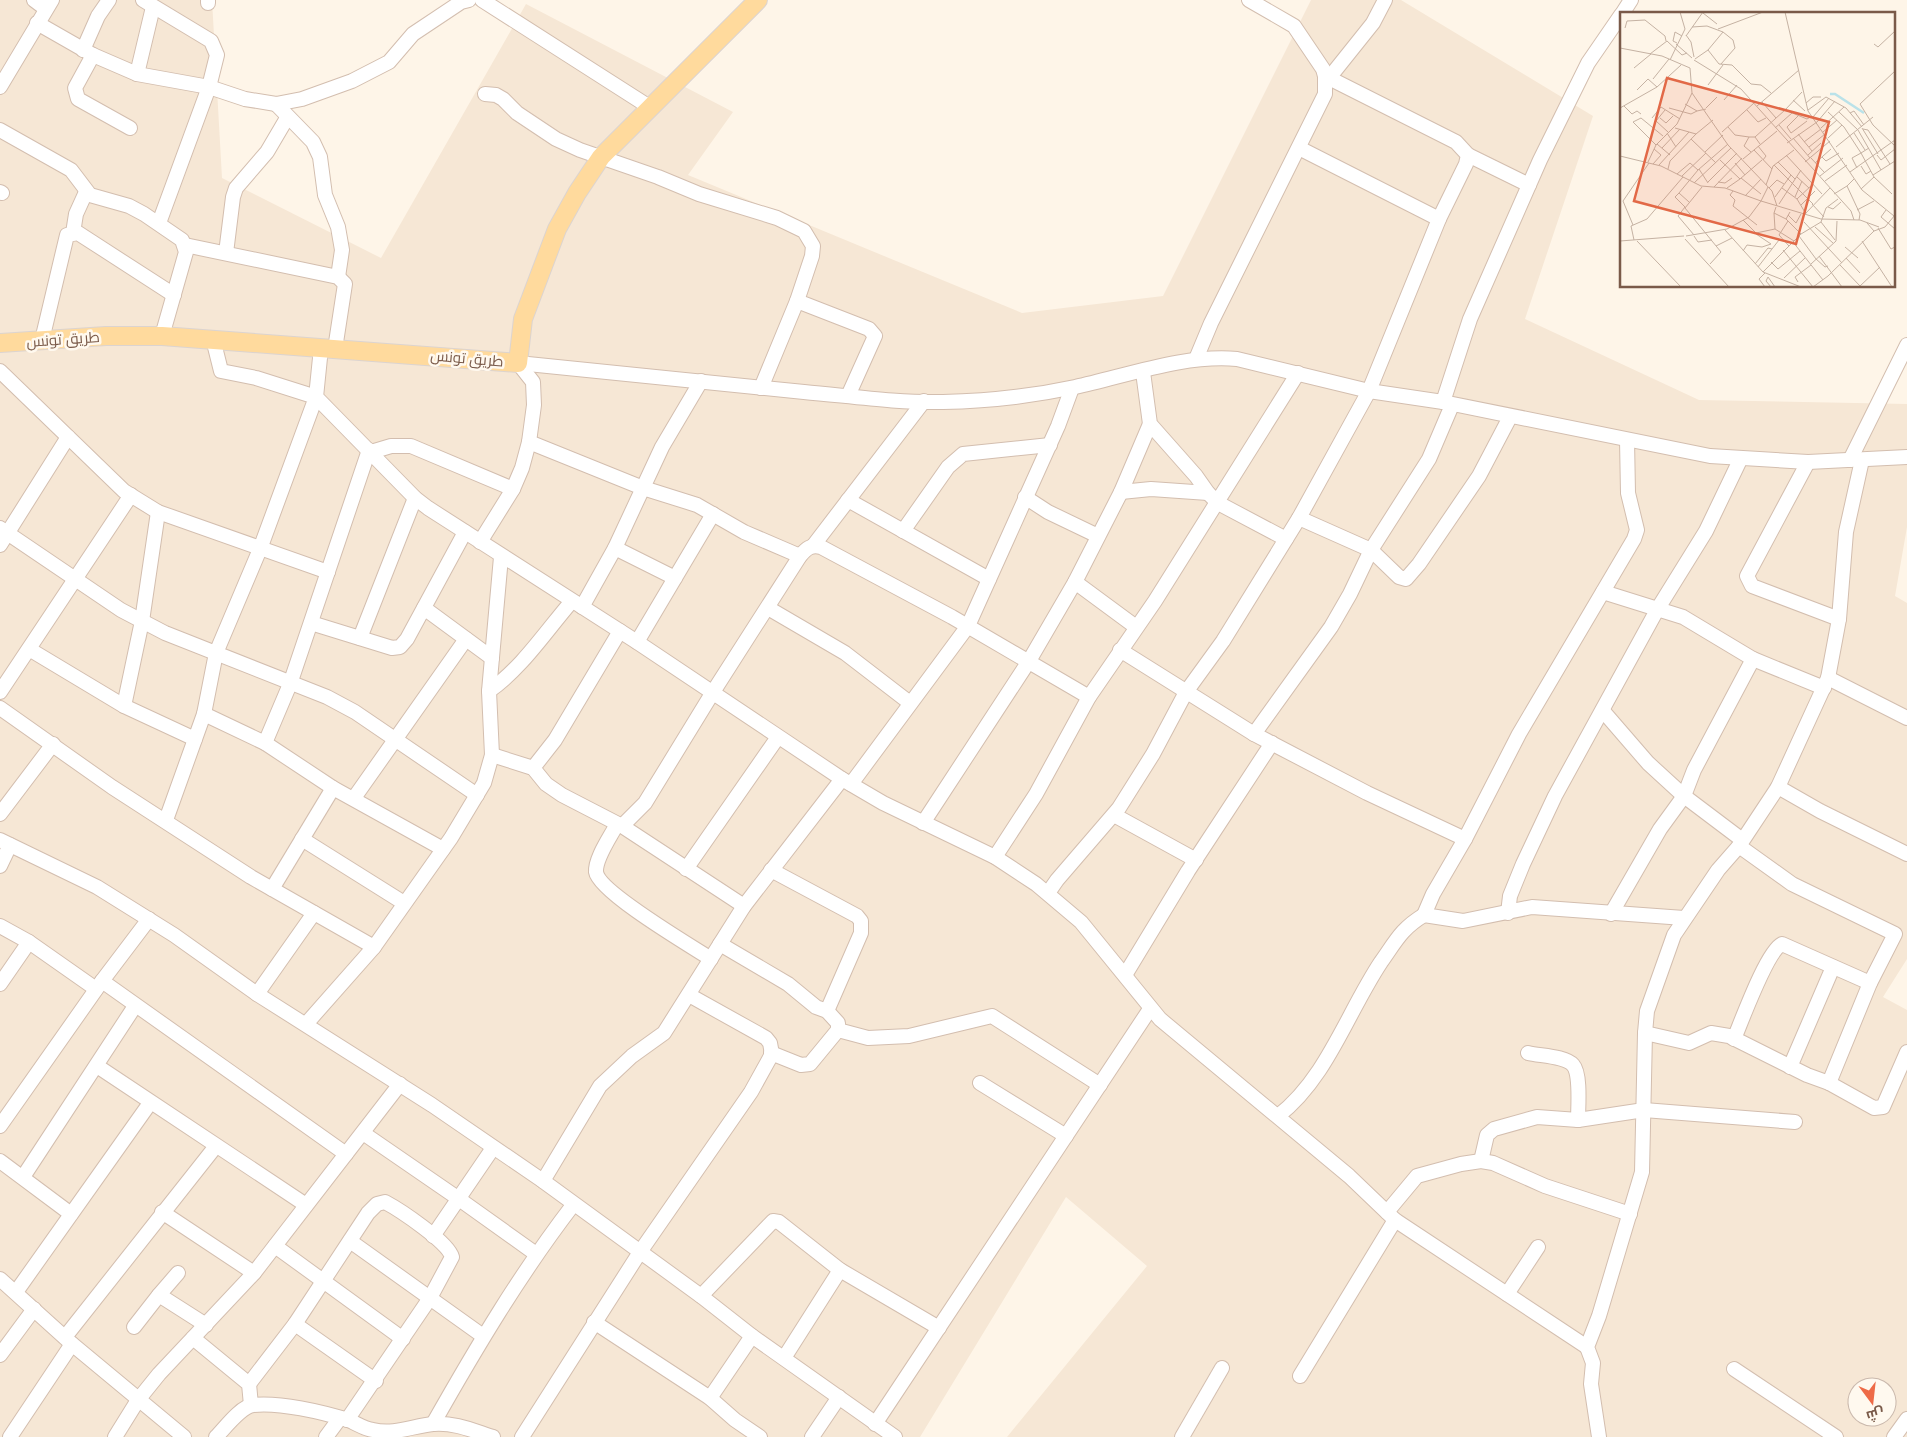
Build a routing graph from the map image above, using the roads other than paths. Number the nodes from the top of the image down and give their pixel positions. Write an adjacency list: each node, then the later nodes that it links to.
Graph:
1 (34, 0): 10 (street)
2 (109, 0): 14 (street)
3 (468, 0): 20 (street)
4 (482, 0): 21 (street)
5 (758, 0): 21 (main road, طريق تونس)
6 (1249, 0): 16 (street)
7 (1385, 0): 16 (street)
8 (1631, 0): 11 (street)
9 (148, 4): 15 (street); 17 (street)
10 (49, 5): 13 (street)
11 (1622, 12)
12 (1620, 15): 28 (street)
13 (37, 23): 14 (street); 18 (street)
14 (88, 52): 15 (street); 23 (street)
15 (137, 74): 17 (street)
16 (1327, 77): 25 (street); 26 (street)
17 (209, 87): 20 (street); 31 (street)
18 (0, 88)
19 (485, 94): 27 (street)
20 (276, 104): 22 (street)
21 (651, 108): 27 (main road, طريق تونس)
22 (287, 118): 34 (street); 35 (street)
23 (130, 128)
24 (0, 130): 29 (street)
25 (1298, 148): 30 (street); 44 (street)
26 (1468, 155): 28 (street); 30 (street)
27 (601, 157): 37 (street); 45 (main road, طريق تونس)
28 (1529, 185): 56 (street)
29 (86, 192): 31 (street); 32 (street)
30 (1439, 220): 52 (street)
31 (159, 223): 33 (street)
32 (73, 233): 36 (street); 39 (street)
33 (185, 244): 34 (street); 36 (street)
34 (226, 253): 35 (street)
35 (338, 277): 43 (street)
36 (174, 295): 38 (street)
37 (797, 301): 50 (street); 53 (street)
38 (162, 336): 39 (main road, طريق تونس); 40 (main road, طريق تونس)
39 (42, 340): 41 (main road, طريق تونس)
40 (213, 340): 43 (main road, طريق تونس); 54 (street)
41 (0, 343)
42 (1907, 345): 66 (street)
43 (328, 349): 45 (main road, طريق تونس); 54 (street)
44 (1196, 359): 47 (street); 48 (street)
45 (518, 363): 49 (street); 61 (street)
46 (0, 371): 59 (street)
47 (1143, 372): 51 (street); 58 (street)
48 (1298, 373): 52 (street); 76 (street)
49 (701, 381): 50 (street); 68 (street)
50 (761, 388): 53 (street)
51 (1072, 388): 55 (street); 62 (street)
52 (1369, 390): 56 (street); 79 (street)
53 (848, 396): 55 (street)
54 (316, 397): 63 (street); 89 (street)
55 (924, 401): 75 (street)
56 (1448, 404): 57 (street); 90 (street)
57 (1510, 417): 60 (street); 90 (street)
58 (1150, 424): 70 (street); 71 (street)
59 (68, 436): 72 (street); 80 (street)
60 (1627, 440): 65 (street); 98 (street)
61 (529, 442): 68 (street); 69 (street)
62 (1050, 445): 73 (street); 81 (street)
63 (370, 451): 69 (street); 74 (street); 93 (street)
64 (1907, 457): 66 (street)
65 (1741, 458): 67 (street); 102 (street)
66 (1856, 460): 67 (street); 103 (street)
67 (1808, 462): 103 (street)
68 (643, 488): 78 (street); 88 (street)
69 (513, 489): 85 (street)
70 (1121, 492): 71 (street); 83 (street)
71 (1208, 493): 76 (street)
72 (131, 496): 77 (street); 95 (street)
73 (1025, 497): 83 (street); 96 (street)
74 (415, 498): 82 (street); 109 (street)
75 (848, 500): 81 (street); 87 (street)
76 (1218, 503): 84 (street); 107 (street)
77 (158, 512): 89 (street); 104 (street)
78 (713, 514): 91 (street); 94 (street)
79 (1299, 518): 84 (street); 90 (street)
80 (4, 530): 86 (street); 95 (street)
81 (903, 531): 96 (street)
82 (465, 532): 85 (street); 100 (street)
83 (1098, 536): 97 (street)
84 (1286, 539): 123 (street)
85 (480, 542): 92 (street)
86 (0, 545)
87 (813, 546): 91 (street); 106 (street)
88 (614, 548): 94 (street); 99 (street)
89 (260, 549): 93 (street); 114 (street)
90 (1371, 550): 131 (street)
91 (800, 556): 101 (street)
92 (501, 557): 99 (street); 115 (street)
93 (328, 572): 105 (street)
94 (675, 578): 111 (street)
95 (75, 579): 104 (street); 112 (street)
96 (989, 579): 106 (street)
97 (1075, 582): 107 (street); 117 (street)
98 (1603, 592): 102 (street); 152 (street)
99 (577, 604): 108 (street); 120 (street)
100 (424, 608): 109 (street); 110 (street)
101 (768, 608): 122 (street); 125 (street)
102 (1657, 610): 116 (street); 128 (street)
103 (1839, 619): 118 (street)
104 (142, 621): 114 (street); 126 (street)
105 (311, 623): 109 (street); 119 (street)
106 (968, 626): 117 (street); 125 (street)
107 (1136, 627): 113 (street)
108 (620, 631): 111 (street); 139 (street)
109 (360, 638)
110 (466, 639): 115 (street); 134 (street)
111 (637, 642): 122 (street)
112 (29, 649): 121 (street); 126 (street)
113 (1120, 650): 123 (street); 124 (street)
114 (216, 653): 119 (street); 129 (street)
115 (492, 658): 120 (street)
116 (1753, 660): 118 (street); 144 (street)
117 (1029, 662): 124 (street); 149 (street)
118 (1826, 683): 130 (street); 142 (street)
119 (290, 684): 134 (street); 135 (street)
120 (489, 691): 138 (street)
121 (0, 692)
122 (713, 692): 132 (street); 150 (street)
123 (1186, 692): 131 (street); 147 (street)
124 (1089, 697): 157 (street)
125 (910, 703): 140 (street)
126 (124, 706): 133 (street)
127 (0, 708): 137 (street)
128 (1602, 711): 144 (street); 167 (street)
129 (204, 714): 133 (street); 135 (street)
130 (1907, 718)
131 (1254, 734): 136 (street)
132 (778, 737): 140 (street); 160 (street)
133 (195, 739): 148 (street)
134 (395, 740): 143 (street); 145 (street)
135 (265, 743): 141 (street)
136 (1272, 743): 152 (street); 158 (street)
137 (53, 744): 146 (street); 148 (street)
138 (492, 755): 139 (street); 143 (street)
139 (533, 768): 150 (street)
140 (846, 781): 149 (street); 161 (street)
141 (333, 788): 145 (street); 151 (street)
142 (1778, 788): 153 (street); 156 (street)
143 (477, 795): 155 (street)
144 (1684, 796): 153 (street); 168 (street)
145 (354, 798): 155 (street)
146 (0, 814)
147 (1114, 815): 158 (street); 163 (street)
148 (166, 820): 162 (street)
149 (923, 822): 157 (street)
150 (620, 825): 160 (street); 177 (street)
151 (302, 839): 162 (street); 164 (street)
152 (1466, 839): 169 (street)
153 (1740, 842): 170 (street); 173 (street)
154 (5, 843): 159 (street); 171 (street)
155 (443, 848): 164 (street)
156 (1907, 854)
157 (995, 857): 163 (street)
158 (1196, 860): 179 (street)
159 (0, 866)
160 (686, 869): 165 (street)
161 (770, 870): 165 (street); 187 (street)
162 (272, 889): 166 (street)
163 (1048, 893): 179 (street)
164 (404, 903): 176 (street)
165 (744, 906): 175 (street)
166 (314, 913): 176 (street); 183 (street)
167 (1508, 913): 168 (street); 169 (street)
168 (1611, 914): 170 (street)
169 (1424, 915): 203 (street)
170 (1684, 918): 190 (street)
171 (148, 919): 182 (street); 183 (street)
172 (0, 926): 174 (street)
173 (1901, 936): 180 (street)
174 (29, 942): 181 (street); 182 (street)
175 (720, 944): 177 (street); 187 (street)
176 (374, 947): 188 (street)
177 (711, 959): 184 (street)
178 (1833, 967): 180 (street); 191 (street); 196 (street)
179 (1124, 975): 186 (street)
180 (1870, 982): 197 (street)
181 (0, 984)
182 (99, 985): 185 (street); 206 (street)
183 (257, 994): 188 (street)
184 (689, 995): 193 (street); 215 (street)
185 (135, 1006): 195 (street); 211 (street)
186 (1150, 1009): 200 (street); 203 (street)
187 (827, 1011): 189 (street)
188 (306, 1024): 198 (street)
189 (838, 1030): 193 (street); 200 (street)
190 (1645, 1033): 191 (street); 202 (street)
191 (1734, 1039): 196 (street)
192 (1907, 1052): 197 (street)
193 (771, 1053): 227 (street)
194 (1528, 1053): 204 (street)
195 (97, 1066): 201 (street); 214 (street)
196 (1790, 1067): 197 (street)
197 (1829, 1082)
198 (400, 1084): 207 (street); 210 (street)
199 (980, 1084): 208 (street)
200 (1100, 1085): 208 (street)
201 (150, 1103): 209 (street); 220 (street)
202 (1644, 1110): 204 (street); 205 (street); 221 (street)
203 (1278, 1116): 222 (street)
204 (1578, 1120): 213 (street)
205 (1795, 1122)
206 (0, 1126)
207 (363, 1133): 211 (street); 216 (street)
208 (1066, 1136): 244 (street)
209 (216, 1146): 217 (street); 219 (street)
210 (493, 1148): 215 (street); 216 (street)
211 (346, 1154): 217 (street)
212 (0, 1161): 214 (street)
213 (1481, 1161): 221 (street); 222 (street)
214 (23, 1177): 220 (street)
215 (543, 1181): 218 (street)
216 (459, 1199): 223 (street); 228 (street)
217 (306, 1205): 225 (street)
218 (573, 1205): 227 (street); 228 (street)
219 (162, 1212): 231 (street); 249 (street)
220 (71, 1214): 234 (street)
221 (1630, 1214): 250 (street)
222 (1391, 1216): 235 (street); 255 (street)
223 (433, 1236): 224 (street); 238 (street)
224 (350, 1240): 233 (street); 238 (street)
225 (275, 1246): 231 (street); 233 (street)
226 (1538, 1247): 235 (street)
227 (640, 1252): 237 (street); 240 (street)
228 (536, 1254): 245 (street)
229 (840, 1270): 237 (street); 244 (street); 252 (street)
230 (178, 1273): 236 (street)
231 (254, 1273): 242 (street)
232 (0, 1279): 234 (street)
233 (324, 1283): 241 (street); 248 (street)
234 (16, 1292): 239 (street)
235 (1507, 1294): 250 (street)
236 (160, 1295): 242 (street); 243 (street)
237 (701, 1296): 246 (street)
238 (430, 1298): 245 (street); 248 (street)
239 (34, 1310): 249 (street); 251 (street)
240 (594, 1322): 259 (street); 273 (street)
241 (295, 1324): 256 (street); 257 (street)
242 (206, 1325): 247 (street)
243 (134, 1327)
244 (939, 1328): 265 (street)
245 (483, 1336): 264 (street)
246 (752, 1336): 252 (street); 259 (street)
247 (193, 1338): 257 (street); 260 (street)
248 (403, 1339): 256 (street)
249 (68, 1340): 260 (street); 267 (street)
250 (1587, 1347): 278 (street)
251 (0, 1355)
252 (784, 1358): 258 (street)
253 (1222, 1368): 277 (street)
254 (1734, 1369): 279 (street)
255 (1300, 1376)
256 (376, 1381): 262 (street)
257 (250, 1384): 261 (street)
258 (840, 1397): 265 (street); 275 (street)
259 (710, 1398): 274 (street)
260 (138, 1400): 268 (street); 269 (street)
261 (251, 1405): 262 (street); 270 (street)
262 (344, 1419): 264 (street); 271 (street)
263 (1907, 1419): 280 (street)
264 (433, 1424): 266 (street)
265 (875, 1424): 276 (street)
266 (456, 1432): 272 (street)
267 (10, 1437)
268 (115, 1437)
269 (184, 1437)
270 (216, 1437)
271 (326, 1437)
272 (493, 1437)
273 (522, 1437)
274 (760, 1437)
275 (812, 1437)
276 (894, 1437)
277 (1182, 1437)
278 (1599, 1437)
279 (1836, 1437)
280 (1894, 1437)

